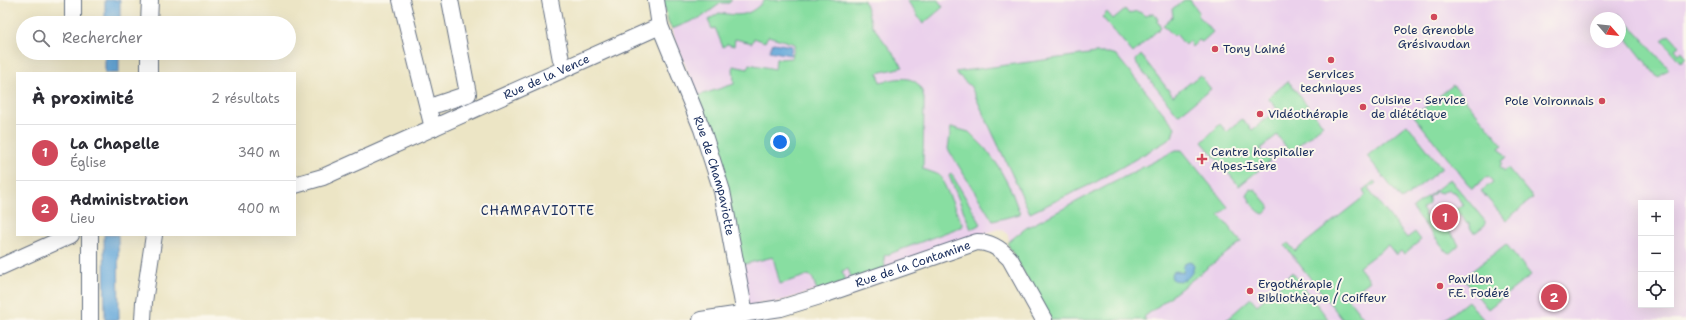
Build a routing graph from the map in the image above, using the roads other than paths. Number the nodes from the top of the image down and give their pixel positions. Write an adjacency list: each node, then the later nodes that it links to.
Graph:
1 (73, 0): 7 (street)
2 (150, 0): 8 (street)
3 (401, 0): 14 (street)
4 (451, 0): 13 (street)
5 (550, 0): 11 (street)
6 (656, 0): 9 (street, Rue de Champaviotte)
7 (73, 16)
8 (150, 16)
9 (660, 26): 14 (street, Rue de la Vence); 20 (street, Rue de Champaviotte)
10 (149, 60): 12 (street)
11 (561, 60)
12 (149, 72)
13 (438, 104)
14 (433, 128): 15 (street, Rue de la Vence)
15 (296, 184)
16 (69, 236): 19 (street)
17 (90, 236): 21 (street)
18 (154, 236): 22 (street)
19 (0, 267)
20 (745, 314): 23 (street); 24 (street, Rue de la Contamine)
21 (90, 320)
22 (143, 320)
23 (701, 320)
24 (1044, 320)

